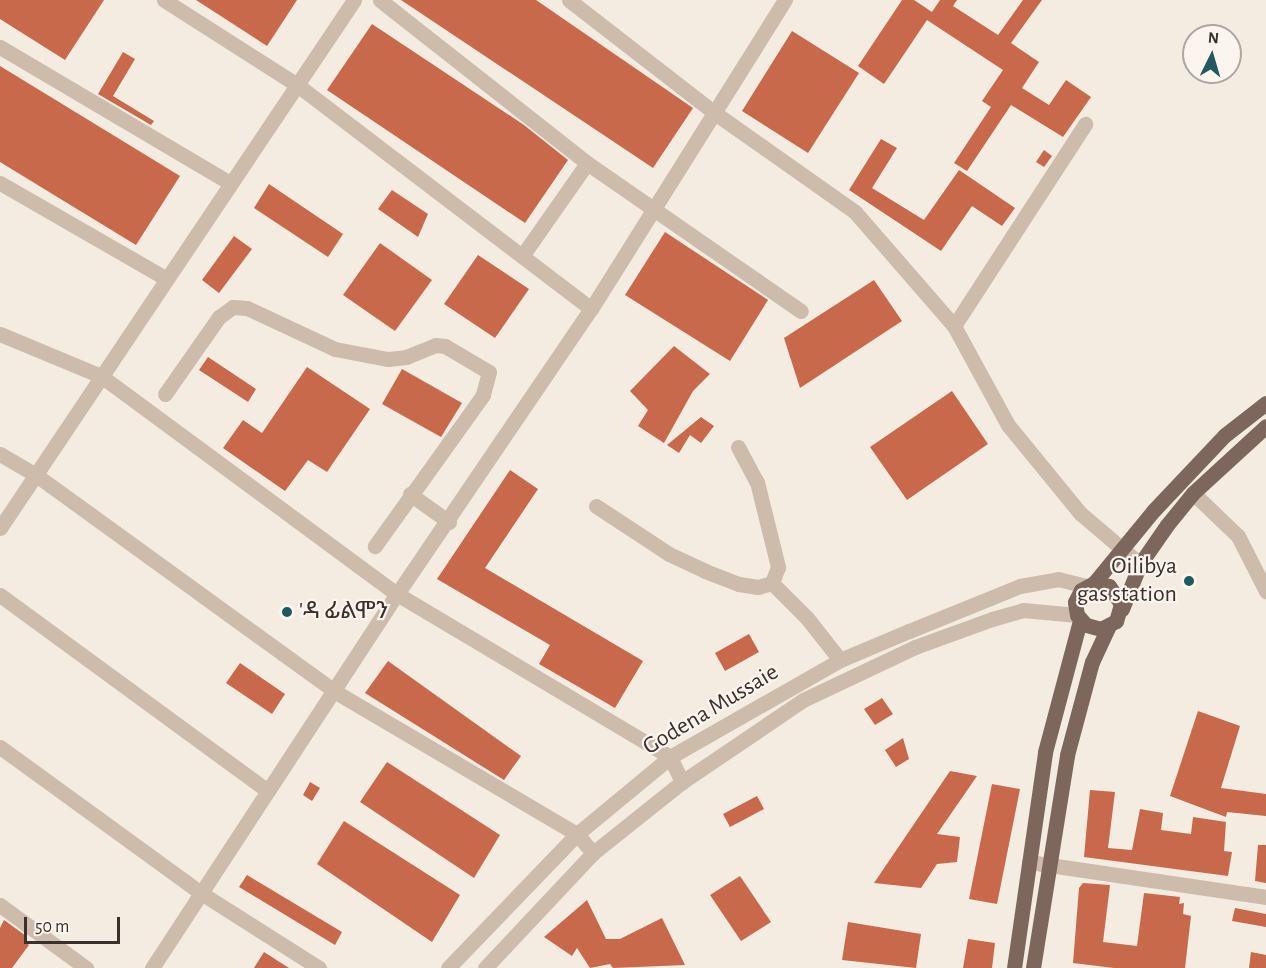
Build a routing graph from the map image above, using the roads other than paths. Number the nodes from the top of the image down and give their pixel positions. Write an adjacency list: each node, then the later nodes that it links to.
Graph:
1 (164, 0): 7 (street)
2 (354, 0): 7 (street)
3 (380, 0): 10 (street)
4 (569, 0): 8 (street)
5 (784, 0): 8 (street)
6 (0, 47): 12 (street)
7 (296, 84): 12 (street); 14 (street)
8 (712, 111): 13 (street); 18 (street)
9 (1085, 124): 18 (street)
10 (587, 163): 13 (street); 14 (street)
11 (0, 183): 15 (street)
12 (230, 183): 15 (street)
13 (653, 208): 16 (street); 17 (street)
14 (522, 256): 16 (street)
15 (165, 278): 20 (street)
16 (591, 309): 31 (street)
17 (801, 311)
18 (954, 326): 34 (street)
19 (0, 334): 20 (street)
20 (101, 376): 27 (street); 39 (street)
21 (165, 394): 28 (street)
22 (1266, 404): 23 (main road)
23 (1244, 421): 24 (main road); 34 (main road)
24 (1260, 430): 29 (main road)
25 (738, 447): 36 (street)
26 (0, 454): 27 (street)
27 (36, 475): 32 (street); 47 (street)
28 (410, 494): 31 (street); 33 (street)
29 (1193, 494): 35 (main road); 38 (street)
30 (596, 506): 36 (street)
31 (448, 522): 39 (street)
32 (0, 528)
33 (375, 546)
34 (1121, 550): 35 (street); 37 (main road)
35 (1140, 564): 41 (main road)
36 (772, 583): 46 (street)
37 (1090, 585): 41 (main road); 42 (main road); 44 (street, Godena Mussaie)
38 (1266, 591)
39 (397, 594): 47 (street); 51 (street)
40 (0, 596): 53 (street)
41 (1120, 612): 43 (main road)
42 (1079, 618): 43 (main road); 45 (street, Godena Mussaie); 49 (main road)
43 (1108, 627): 50 (main road)
44 (909, 631): 45 (street); 46 (street, Godena Mussaie)
45 (915, 647): 52 (street, Godena Mussaie)
46 (840, 660): 51 (street, Godena Mussaie)
47 (334, 692): 53 (street); 54 (street)
48 (0, 747): 58 (street)
49 (1045, 752): 50 (main road); 56 (main road)
50 (1067, 754): 57 (main road)
51 (670, 756): 52 (street); 54 (street, Godena Mussaie)
52 (682, 782): 55 (street, Godena Mussaie)
53 (268, 790): 58 (street)
54 (577, 834): 55 (street); 66 (street, Godena Mussaie)
55 (594, 853): 67 (street, Godena Mussaie)
56 (1029, 862): 57 (street); 61 (main road)
57 (1048, 866): 59 (street); 62 (main road)
58 (201, 893): 64 (street); 65 (street)
59 (1266, 897)
60 (0, 905): 63 (street)
61 (1020, 925): 62 (main road); 68 (main road)
62 (1039, 928): 69 (main road)
63 (86, 968)
64 (152, 968)
65 (319, 968)
66 (448, 968)
67 (485, 968)
68 (1014, 968)
69 (1033, 968)

